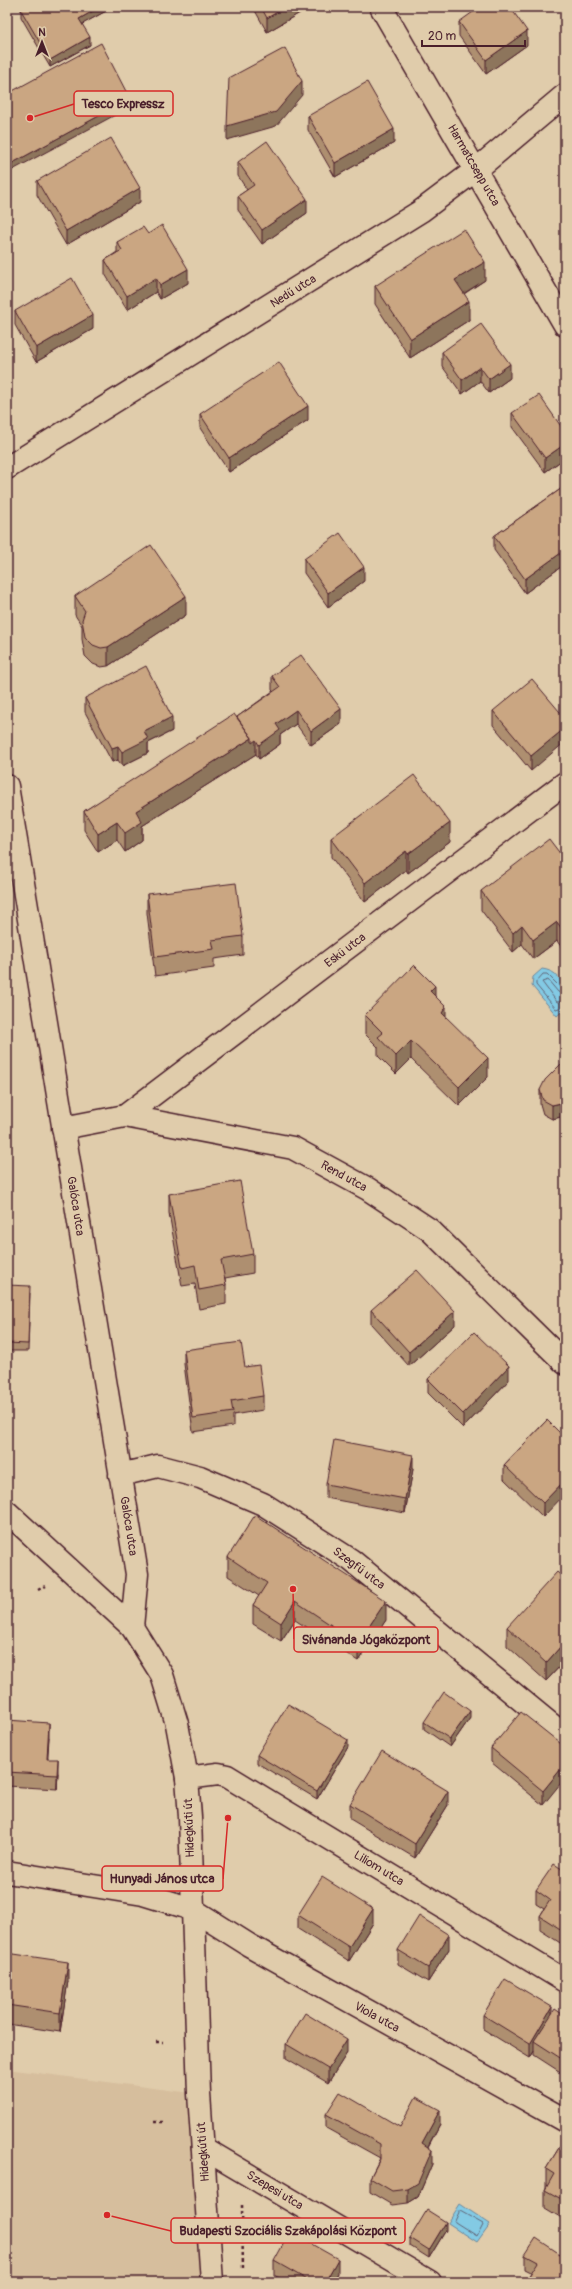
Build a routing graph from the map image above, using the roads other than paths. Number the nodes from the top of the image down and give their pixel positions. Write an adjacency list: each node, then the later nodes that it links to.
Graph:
1 (381, 7): 3 (street, Harmatcsepp utca)
2 (565, 95): 3 (street, Nedű utca)
3 (477, 169): 4 (street, Harmatcsepp utca); 5 (street, Nedű utca)
4 (565, 325)
5 (7, 468)
6 (565, 783): 8 (street, Eskü utca)
7 (7, 786): 9 (street, Galóca utca)
8 (125, 1116): 9 (street, Rend utca); 10 (street, Rend utca)
9 (63, 1128): 11 (street, Galóca utca)
10 (565, 1363)
11 (120, 1474): 13 (street, Galóca utca); 14 (street, Szegfű utca)
12 (7, 1512): 13 (street, Hidegkúti út)
13 (132, 1627): 15 (street, Hidegkúti út)
14 (565, 1736)
15 (187, 1778): 17 (street, Hidegkúti út); 18 (street, Liliom utca)
16 (7, 1872): 17 (street, Viola utca)
17 (192, 1908): 19 (street, Viola utca); 20 (street, Hidegkúti út)
18 (565, 1981)
19 (565, 2121)
20 (203, 2148): 21 (street, Hidegkúti út); 22 (street, Szepesi utca)
21 (212, 2282)
22 (430, 2282)

